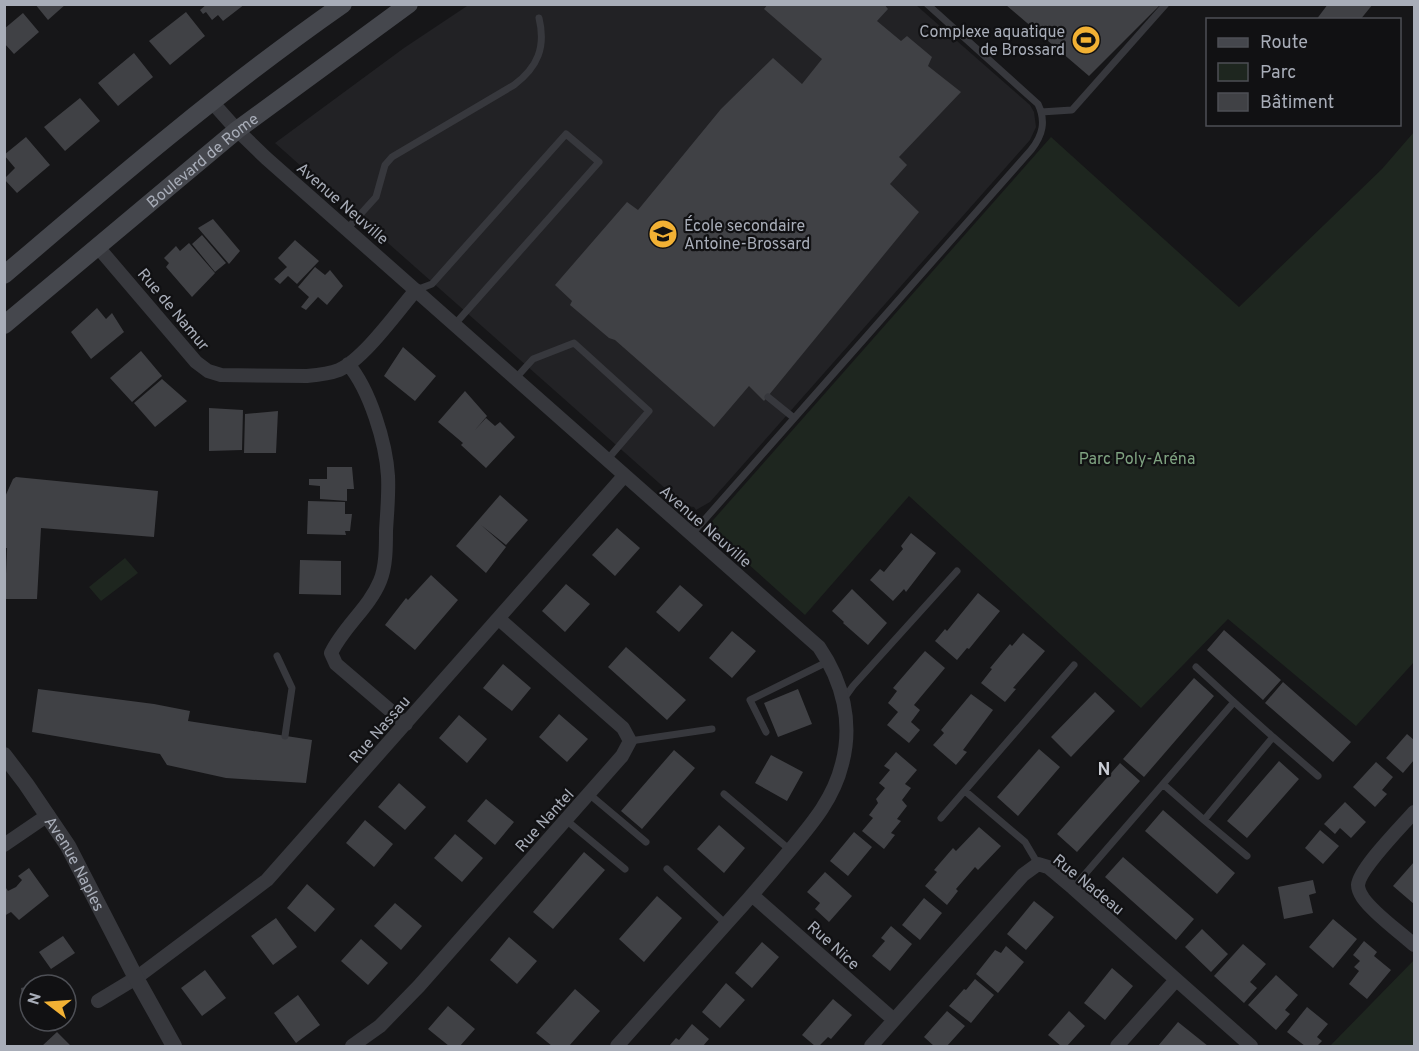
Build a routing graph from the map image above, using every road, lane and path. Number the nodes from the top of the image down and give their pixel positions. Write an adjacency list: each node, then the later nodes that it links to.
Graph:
1 (343, 4): 6 (main road)
2 (409, 4): 8 (main road, Boulevard de Rome)
3 (927, 4): 7 (lane)
4 (1166, 4): 7 (lane)
5 (539, 18): 9 (lane)
6 (212, 102): 8 (street, Avenue Neuville); 11 (main road)
7 (1041, 112): 18 (lane)
8 (237, 130): 9 (street, Avenue Neuville); 10 (main road, Boulevard de Rome)
9 (347, 229): 12 (street, Avenue Neuville)
10 (97, 246): 14 (main road, Boulevard de Rome); 15 (street, Rue de Namur)
11 (4, 275)
12 (416, 290): 13 (street, Avenue Neuville); 13 (lane); 15 (street, Rue de Namur)
13 (455, 324): 16 (street, Avenue Neuville)
14 (4, 325)
15 (348, 364): 30 (street)
16 (515, 379): 19 (street, Avenue Neuville); 19 (lane)
17 (768, 397): 18 (lane)
18 (794, 418): 21 (lane)
19 (607, 460): 20 (street, Avenue Neuville)
20 (624, 476): 21 (street, Avenue Neuville); 23 (street, Rue Nassau)
21 (691, 535): 25 (street, Avenue Neuville)
22 (957, 571): 28 (lane)
23 (499, 619): 30 (street, Rue Nassau); 35 (street)
24 (277, 656): 33 (lane)
25 (829, 661): 28 (street, Avenue Neuville); 32 (lane)
26 (1074, 664): 39 (lane)
27 (1196, 668): 29 (lane)
28 (843, 700): 49 (street, Avenue Neuville)
29 (1234, 702): 34 (lane); 38 (lane)
30 (406, 723): 58 (street, Rue Nassau)
31 (712, 729): 35 (lane)
32 (766, 732)
33 (285, 736)
34 (1273, 737): 37 (lane); 46 (lane)
35 (630, 741): 40 (street, Rue Nantel)
36 (4, 755): 43 (street, Avenue Naples)
37 (1318, 776)
38 (1164, 785): 46 (lane); 54 (lane)
39 (965, 791): 44 (lane); 51 (lane)
40 (589, 794): 45 (street, Rue Nantel); 47 (lane)
41 (724, 794): 49 (lane)
42 (1414, 812): 57 (street)
43 (48, 815): 48 (street); 58 (street, Avenue Naples)
44 (941, 818)
45 (566, 820): 52 (lane); 63 (street, Rue Nantel)
46 (1204, 820): 50 (lane)
47 (646, 842)
48 (4, 845)
49 (790, 850): 55 (street, Avenue Neuville)
50 (1247, 856)
51 (1038, 864): 54 (street, Rue Nadeau); 61 (street, Rue Nadeau)
52 (625, 869)
53 (668, 869): 56 (lane)
54 (1072, 888): 59 (street, Rue Nadeau)
55 (752, 895): 56 (street, Avenue Neuville); 61 (street, Rue Nice)
56 (726, 924): 64 (street, Avenue Neuville)
57 (1414, 945)
58 (136, 978): 60 (street); 62 (street, Avenue Naples)
59 (1176, 980): 66 (street); 67 (street, Rue Nadeau)
60 (98, 1002)
61 (894, 1020): 65 (street, Rue Nadeau)
62 (174, 1047)
63 (352, 1047)
64 (617, 1047)
65 (871, 1047)
66 (1117, 1047)
67 (1251, 1047)

